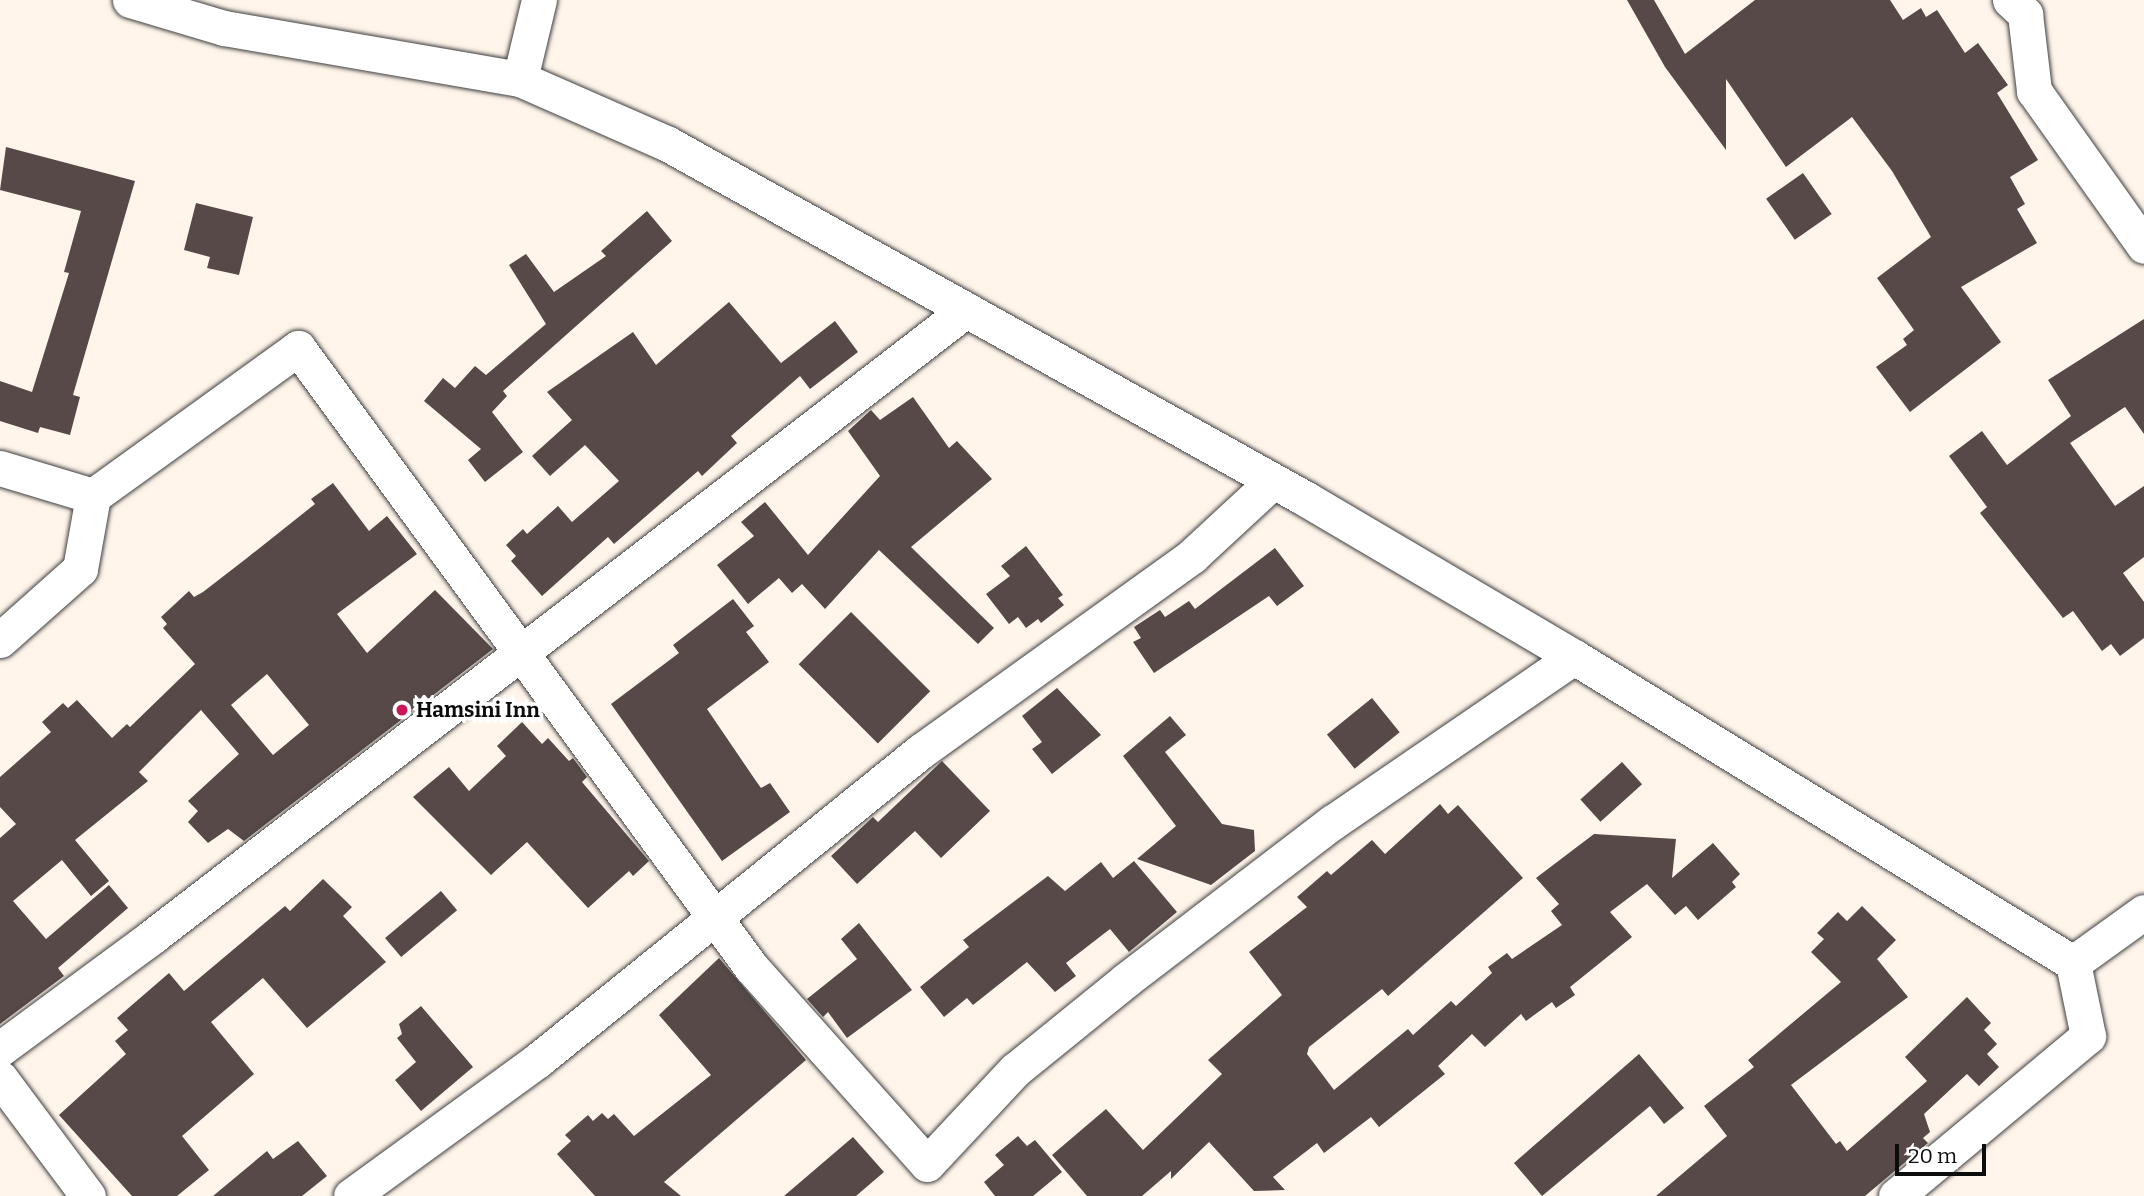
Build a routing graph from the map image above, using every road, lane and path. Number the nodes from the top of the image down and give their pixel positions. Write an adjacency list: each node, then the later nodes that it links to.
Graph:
1 (130, 0): 4 (street)
2 (539, 0): 4 (street)
3 (2010, 0): 5 (street)
4 (520, 79): 6 (street)
5 (2144, 246)
6 (966, 310): 8 (street); 11 (street)
7 (0, 468): 9 (street)
8 (1273, 481): 12 (street); 14 (street)
9 (93, 496): 10 (street); 11 (street)
10 (0, 640)
11 (520, 652): 14 (street); 16 (street)
12 (1574, 657): 14 (street); 15 (street)
13 (2144, 912): 15 (street)
14 (712, 915): 19 (street)
15 (2073, 963): 20 (street)
16 (0, 1049)
17 (0, 1078): 18 (street)
18 (88, 1196)
19 (351, 1196)
20 (1896, 1196)

